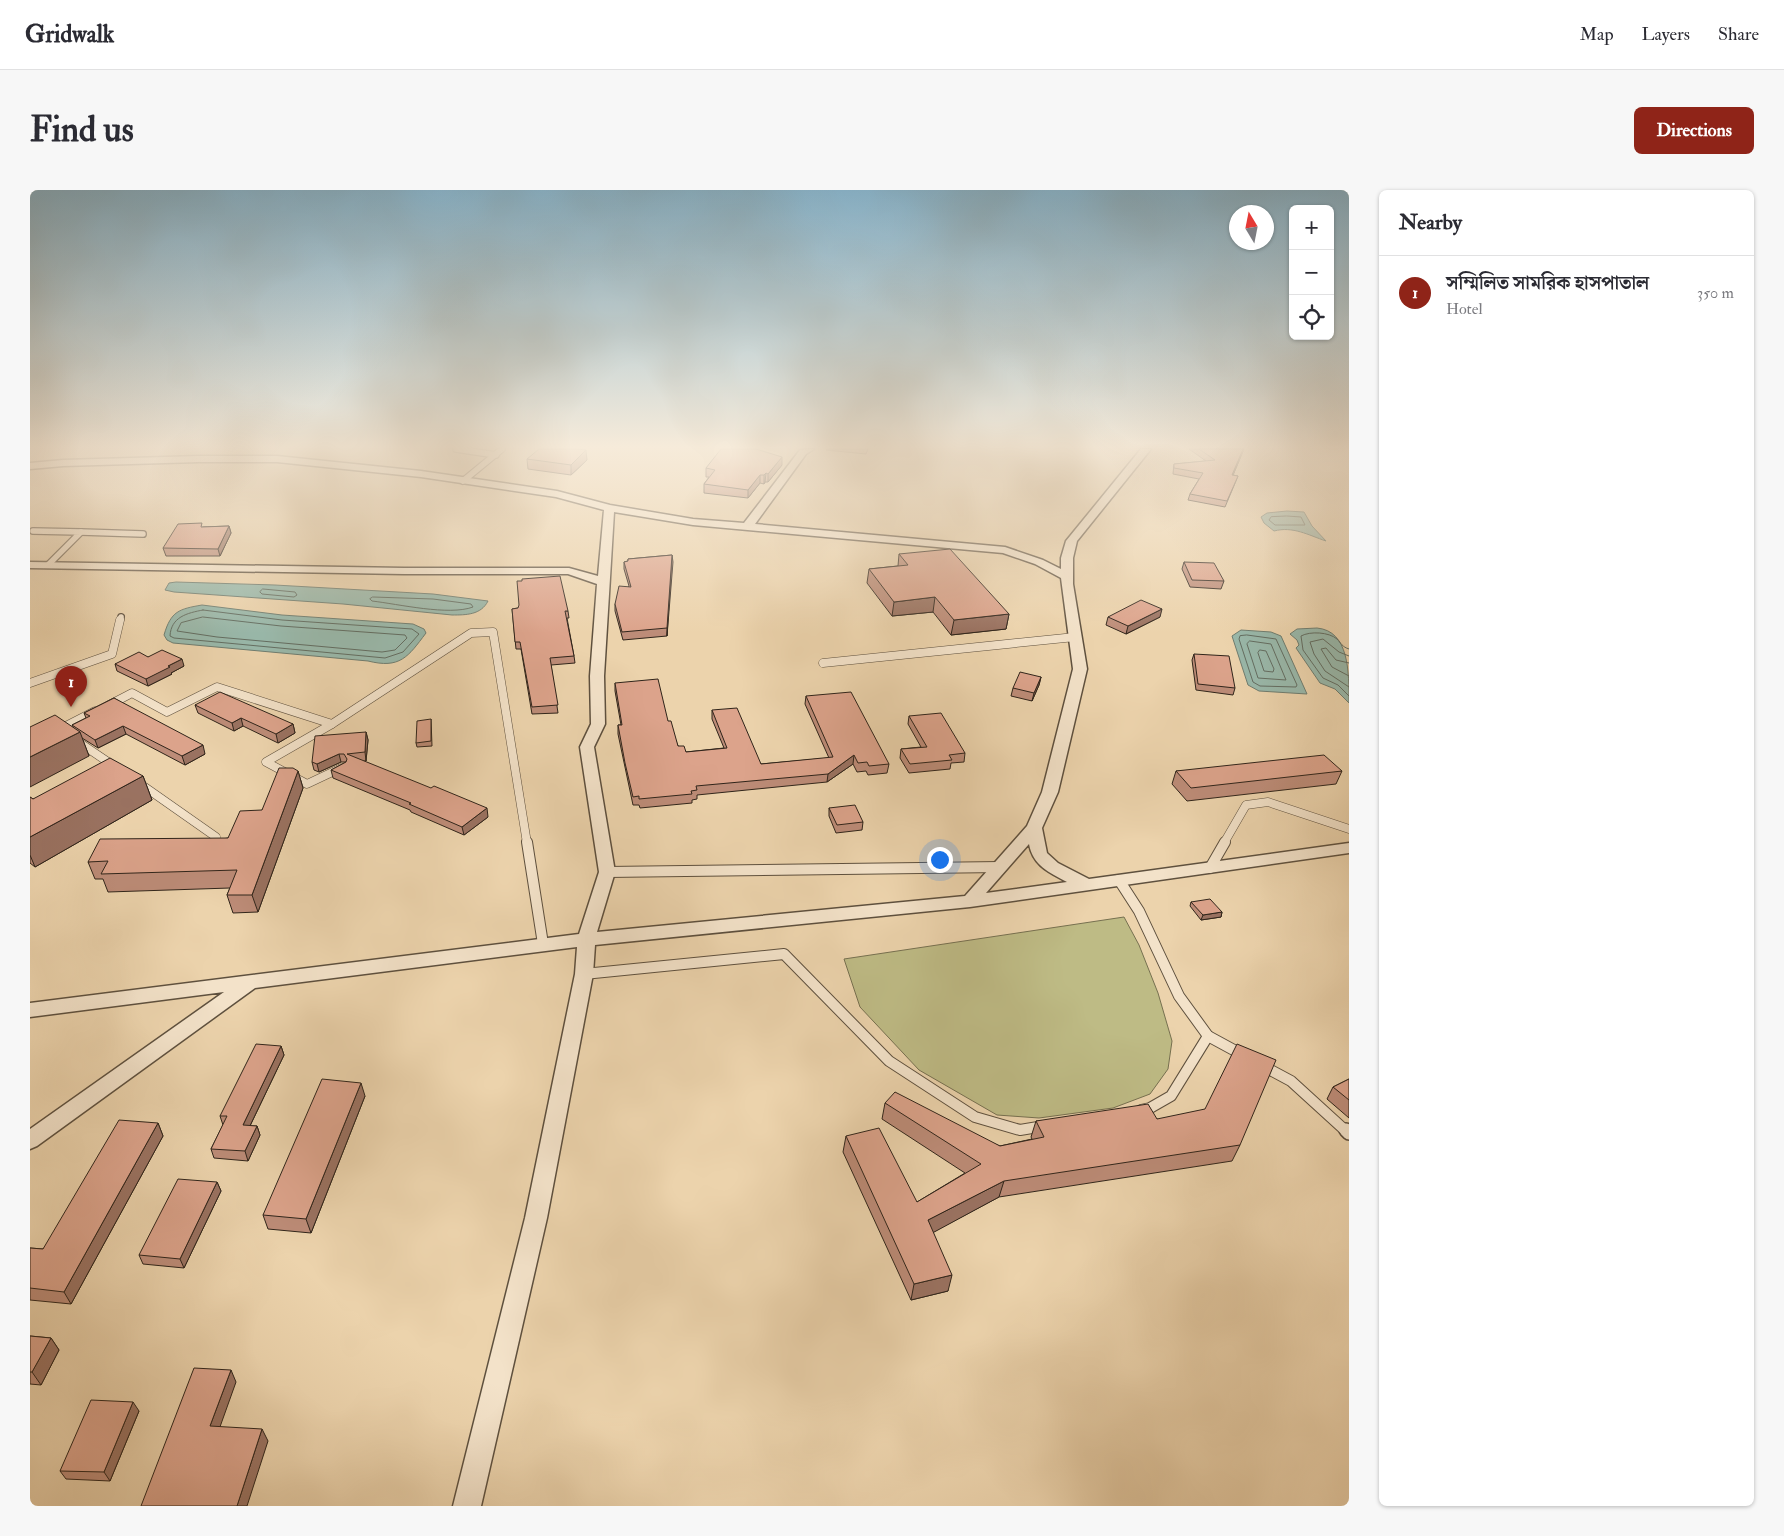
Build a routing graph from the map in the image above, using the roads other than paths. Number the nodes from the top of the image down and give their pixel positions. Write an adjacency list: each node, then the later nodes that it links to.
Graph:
1 (609, 510): 12 (street)
2 (623, 510): 5 (street)
3 (759, 510): 5 (street)
4 (1097, 510): 11 (street)
5 (747, 526): 11 (street)
6 (33, 531): 7 (lane)
7 (81, 532): 8 (lane); 10 (lane)
8 (144, 534)
9 (30, 565): 10 (street)
10 (48, 565): 12 (street)
11 (1067, 576): 14 (street)
12 (603, 582): 27 (street)
13 (121, 617): 16 (lane)
14 (1076, 637): 15 (lane); 21 (street)
15 (823, 663)
16 (30, 683)
17 (332, 724): 18 (lane); 19 (lane); 32 (lane)
18 (343, 767)
19 (122, 772)
20 (130, 778): 23 (lane)
21 (1034, 828): 25 (street); 29 (street)
22 (1349, 829): 26 (lane)
23 (216, 838)
24 (1349, 848): 26 (street)
25 (1001, 867): 27 (lane); 30 (street)
26 (1210, 868): 28 (street)
27 (607, 872): 31 (street)
28 (1119, 880): 29 (street); 36 (lane)
29 (1087, 885): 30 (street)
30 (970, 901): 31 (street)
31 (586, 939): 32 (street); 33 (street)
32 (543, 944): 34 (street)
33 (584, 974): 38 (lane); 41 (street)
34 (250, 983): 35 (street); 40 (street)
35 (30, 1010)
36 (1208, 1036): 37 (lane); 39 (lane)
37 (1131, 1112)
38 (1057, 1124)
39 (1349, 1133)
40 (30, 1140)
41 (467, 1506)

